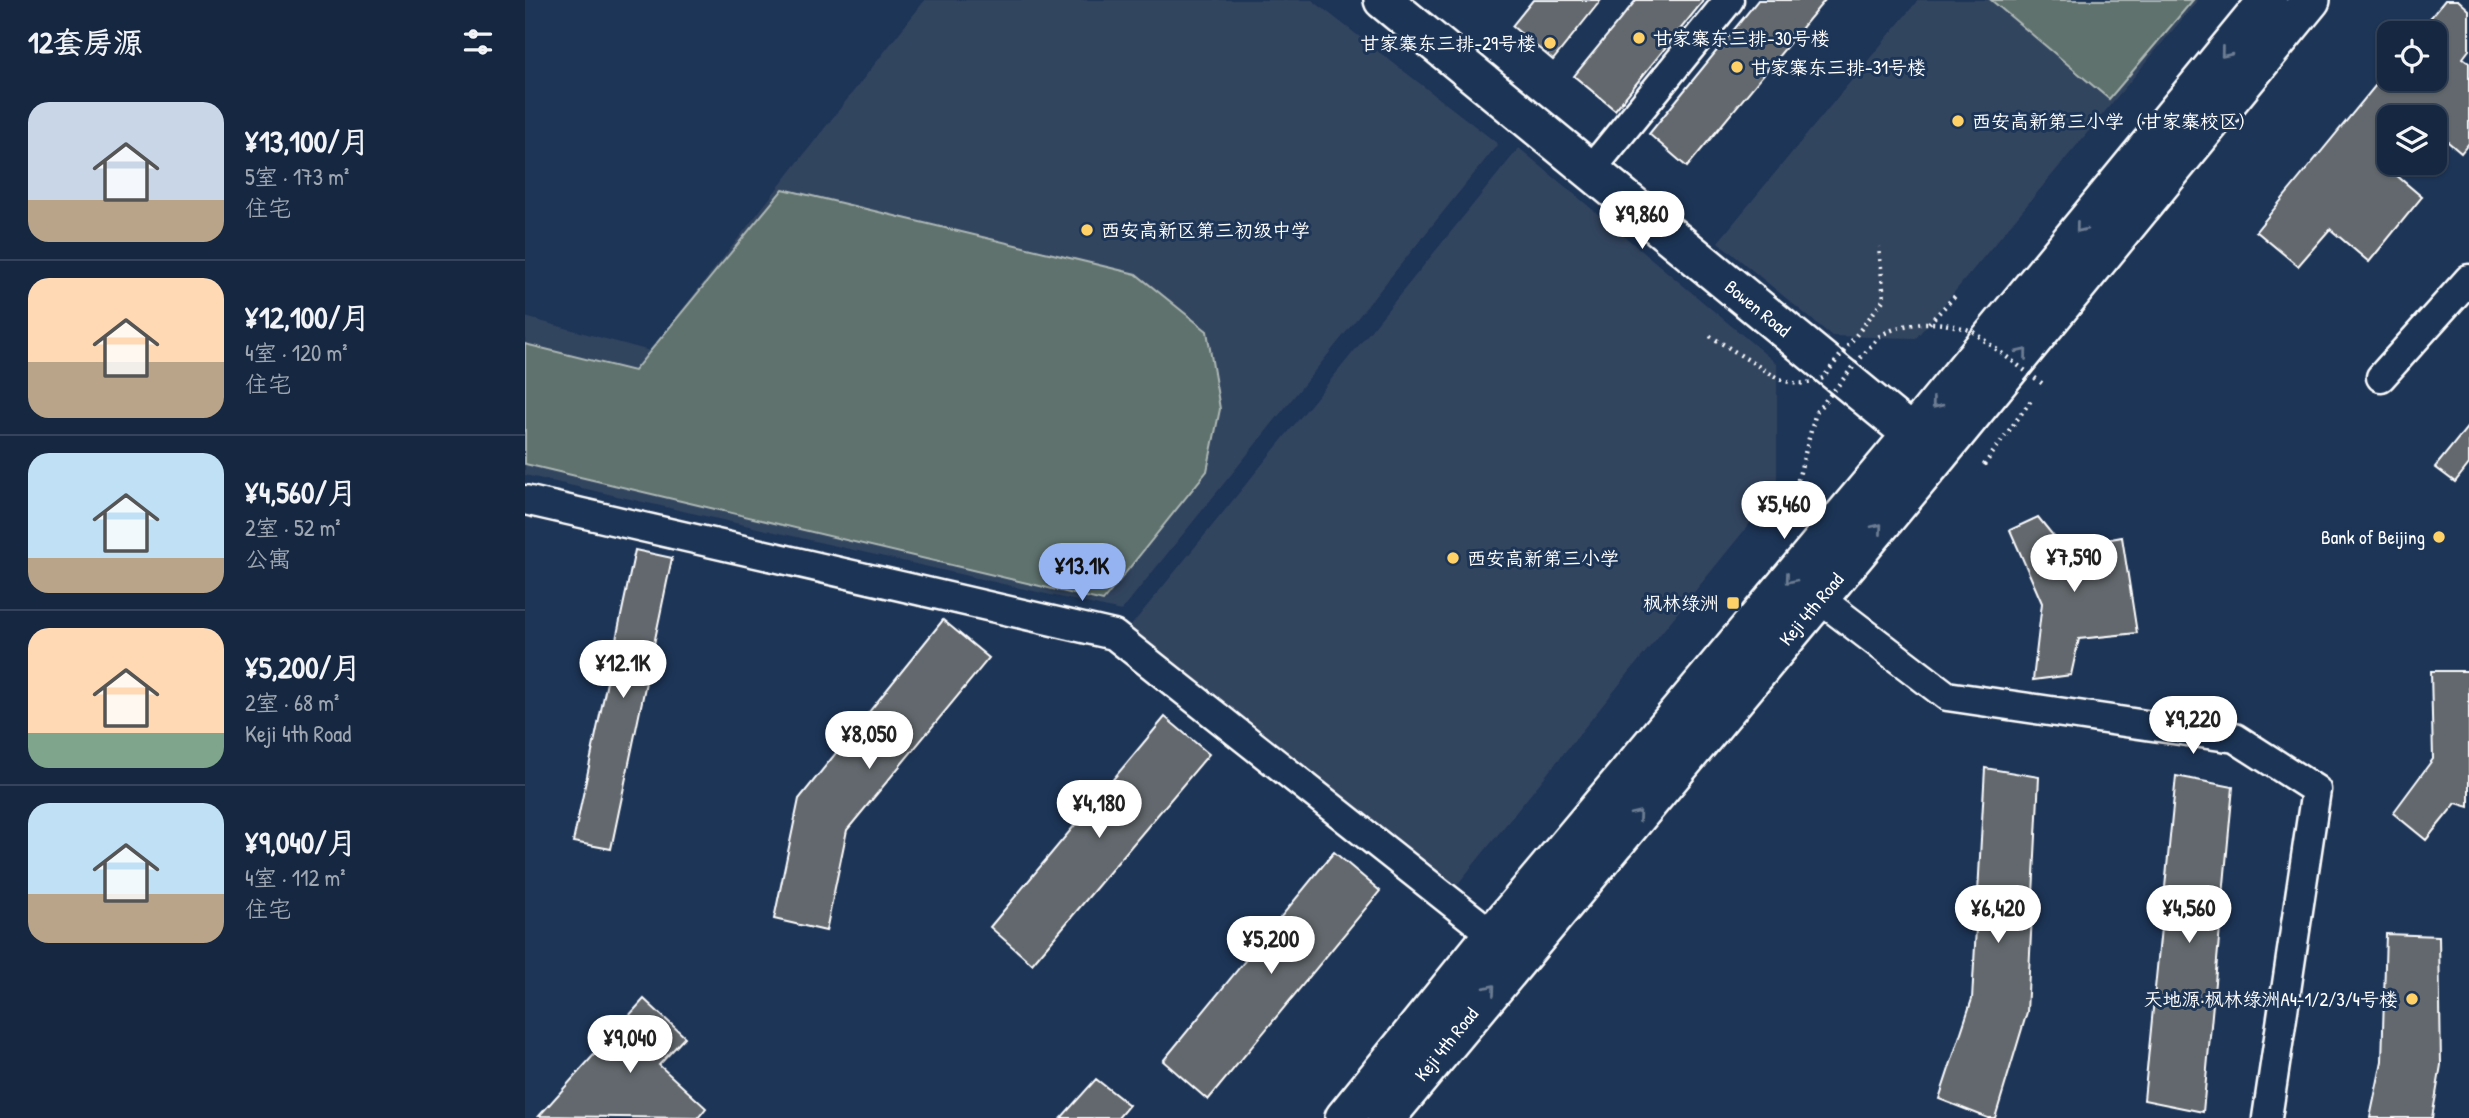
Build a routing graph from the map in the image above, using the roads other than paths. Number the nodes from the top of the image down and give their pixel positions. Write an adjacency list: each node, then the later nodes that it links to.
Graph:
1 (1383, 0): 5 (street, Bowen Road)
2 (1729, 0): 5 (street)
3 (2268, 0): 8 (street, Keji 4th Road, one-way to 8)
4 (2311, 0): 8 (street, Keji 4th Road, one-way to 4)
5 (1590, 171): 8 (street, Bowen Road)
6 (2469, 279): 7 (street)
7 (2381, 377)
8 (1925, 445): 10 (street, Keji 4th Road, one-way to 8); 11 (street, Keji 4th Road, one-way to 11)
9 (525, 500): 11 (street)
10 (1820, 599): 11 (street, Keji 4th Road, one-way to 10); 14 (street)
11 (1506, 945): 12 (street, Keji 4th Road); 13 (street, Keji 4th Road, one-way to 11)
12 (1344, 1118)
13 (1386, 1118)
14 (2267, 1118)

